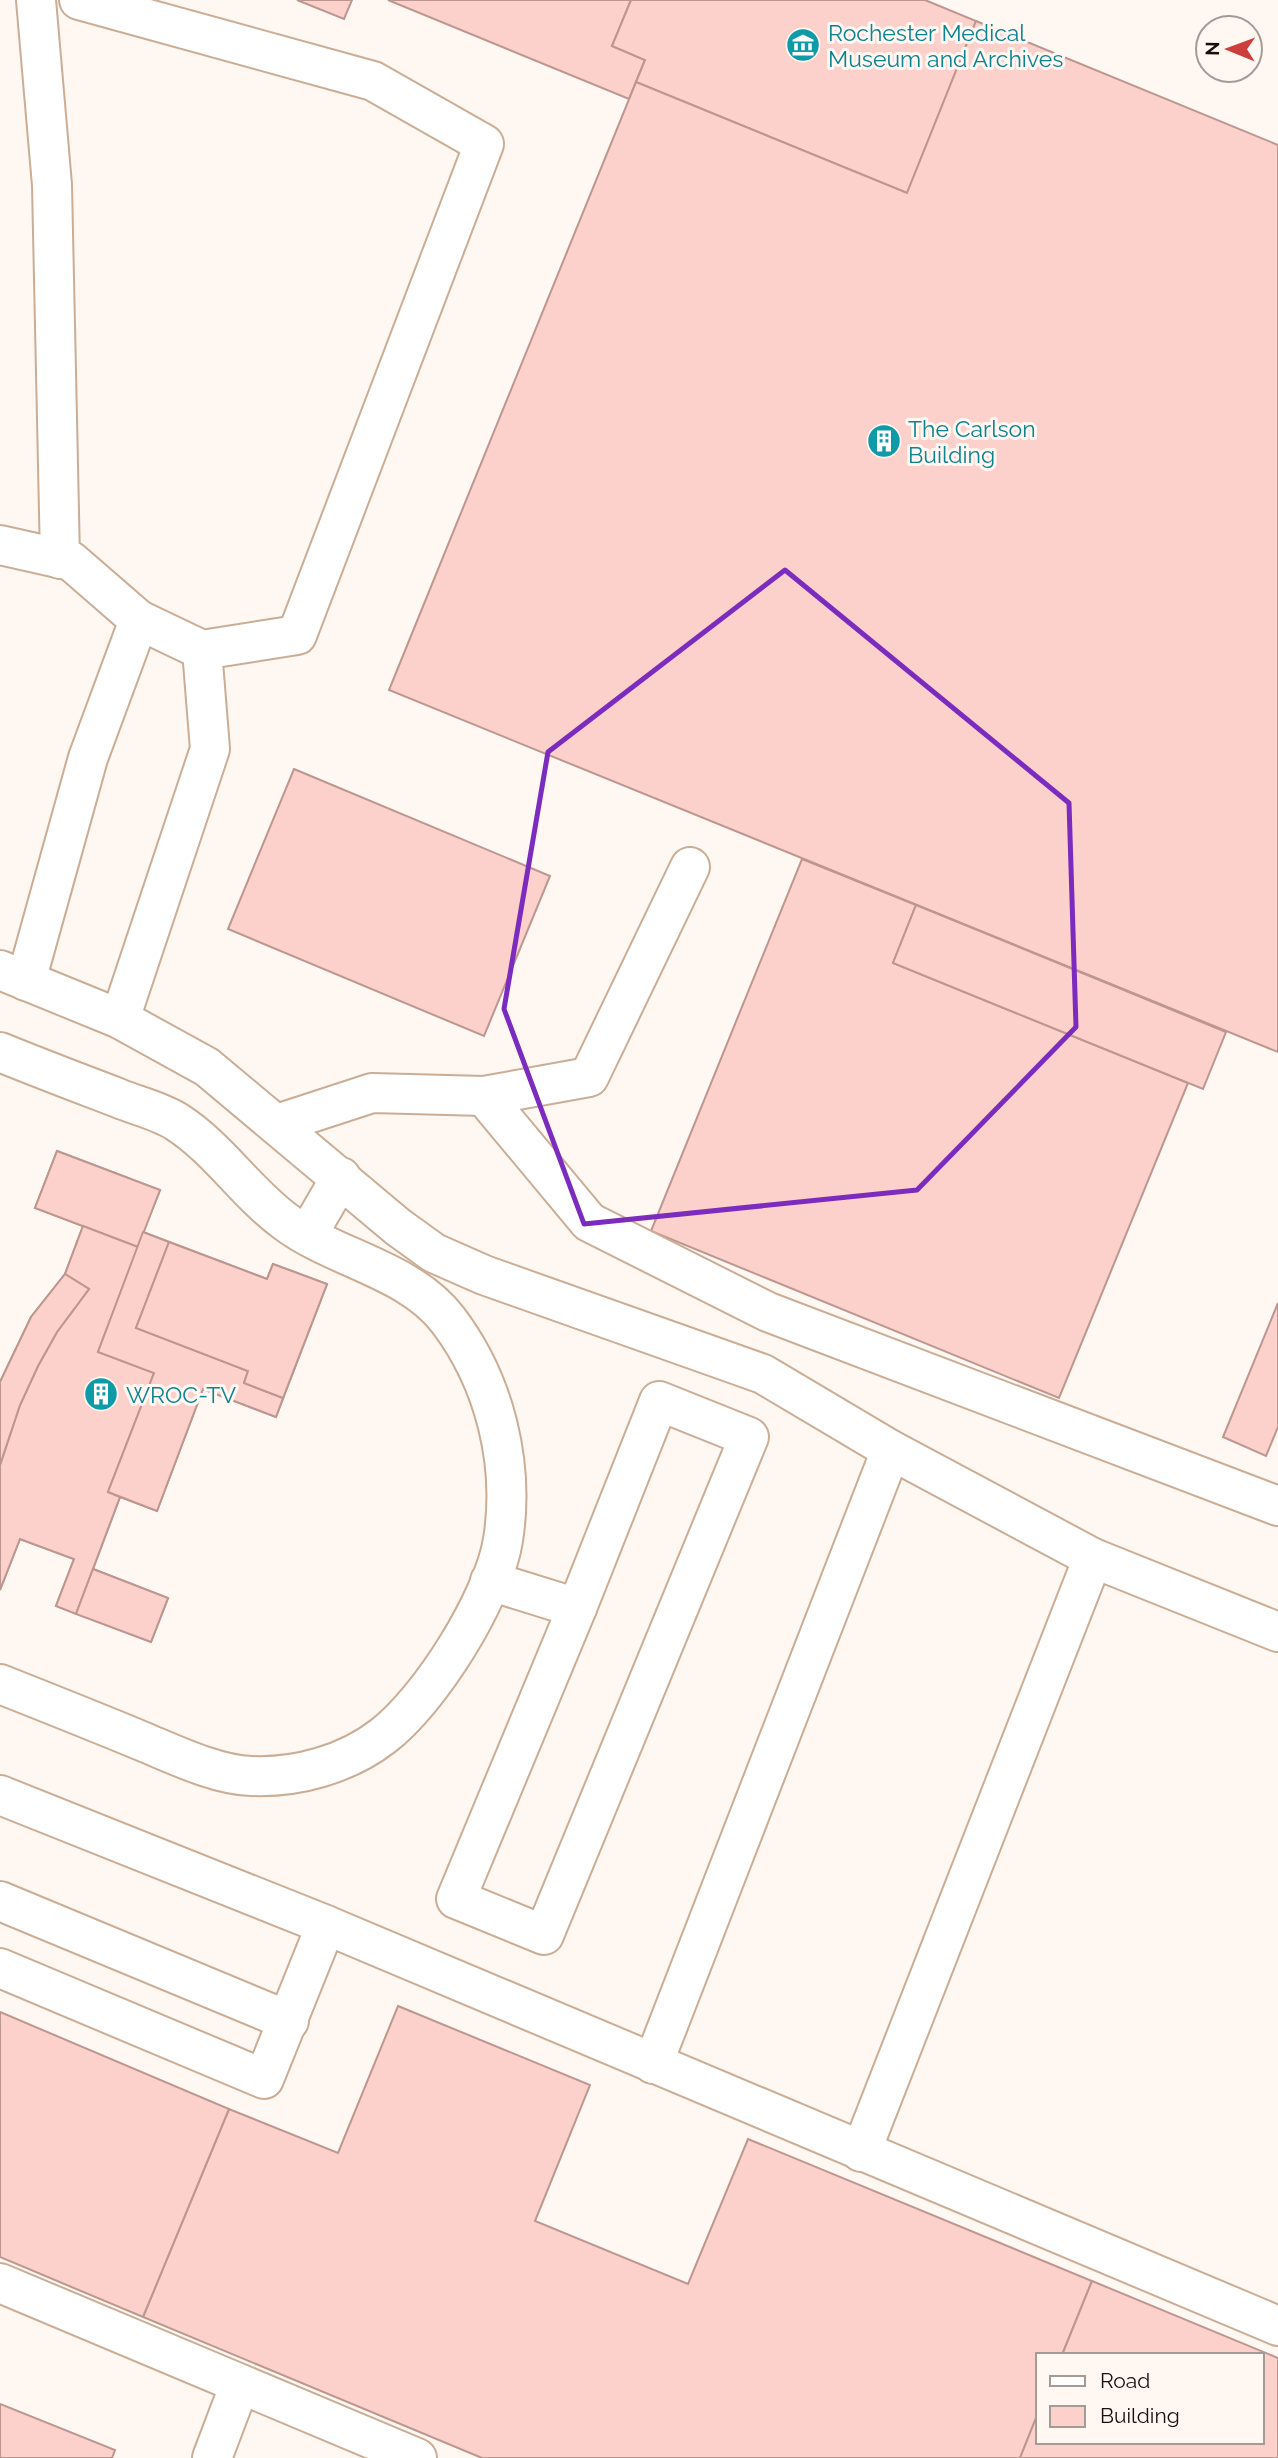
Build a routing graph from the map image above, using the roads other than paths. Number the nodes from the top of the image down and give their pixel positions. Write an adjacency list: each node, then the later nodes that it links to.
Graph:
1 (36, 0): 4 (lane)
2 (79, 0): 6 (lane)
3 (0, 545): 4 (lane)
4 (60, 559): 5 (lane)
5 (139, 620): 6 (lane); 8 (lane)
6 (202, 650): 9 (lane)
7 (690, 867): 12 (lane)
8 (13, 975): 9 (lane)
9 (120, 1019): 11 (lane)
10 (0, 1052): 14 (lane)
11 (233, 1088): 13 (lane); 14 (lane)
12 (484, 1096): 13 (lane); 18 (lane)
13 (277, 1124): 15 (lane)
14 (195, 1135): 16 (lane)
15 (341, 1177): 16 (lane); 17 (lane)
16 (309, 1234): 20 (lane)
17 (891, 1450): 19 (lane); 29 (lane)
18 (1278, 1506)
19 (1093, 1558): 22 (lane); 30 (lane)
20 (490, 1581): 21 (lane); 23 (lane)
21 (577, 1608): 21 (lane)
22 (1278, 1632)
23 (0, 1684)
24 (0, 1795): 26 (lane)
25 (0, 1901): 28 (lane)
26 (327, 1925): 28 (lane); 29 (lane)
27 (0, 1968): 28 (lane)
28 (289, 2021)
29 (653, 2064): 30 (lane)
30 (861, 2152): 32 (lane)
31 (0, 2283): 33 (lane)
32 (1278, 2326)
33 (240, 2384): 34 (lane); 35 (lane)
34 (212, 2458)
35 (417, 2458)

